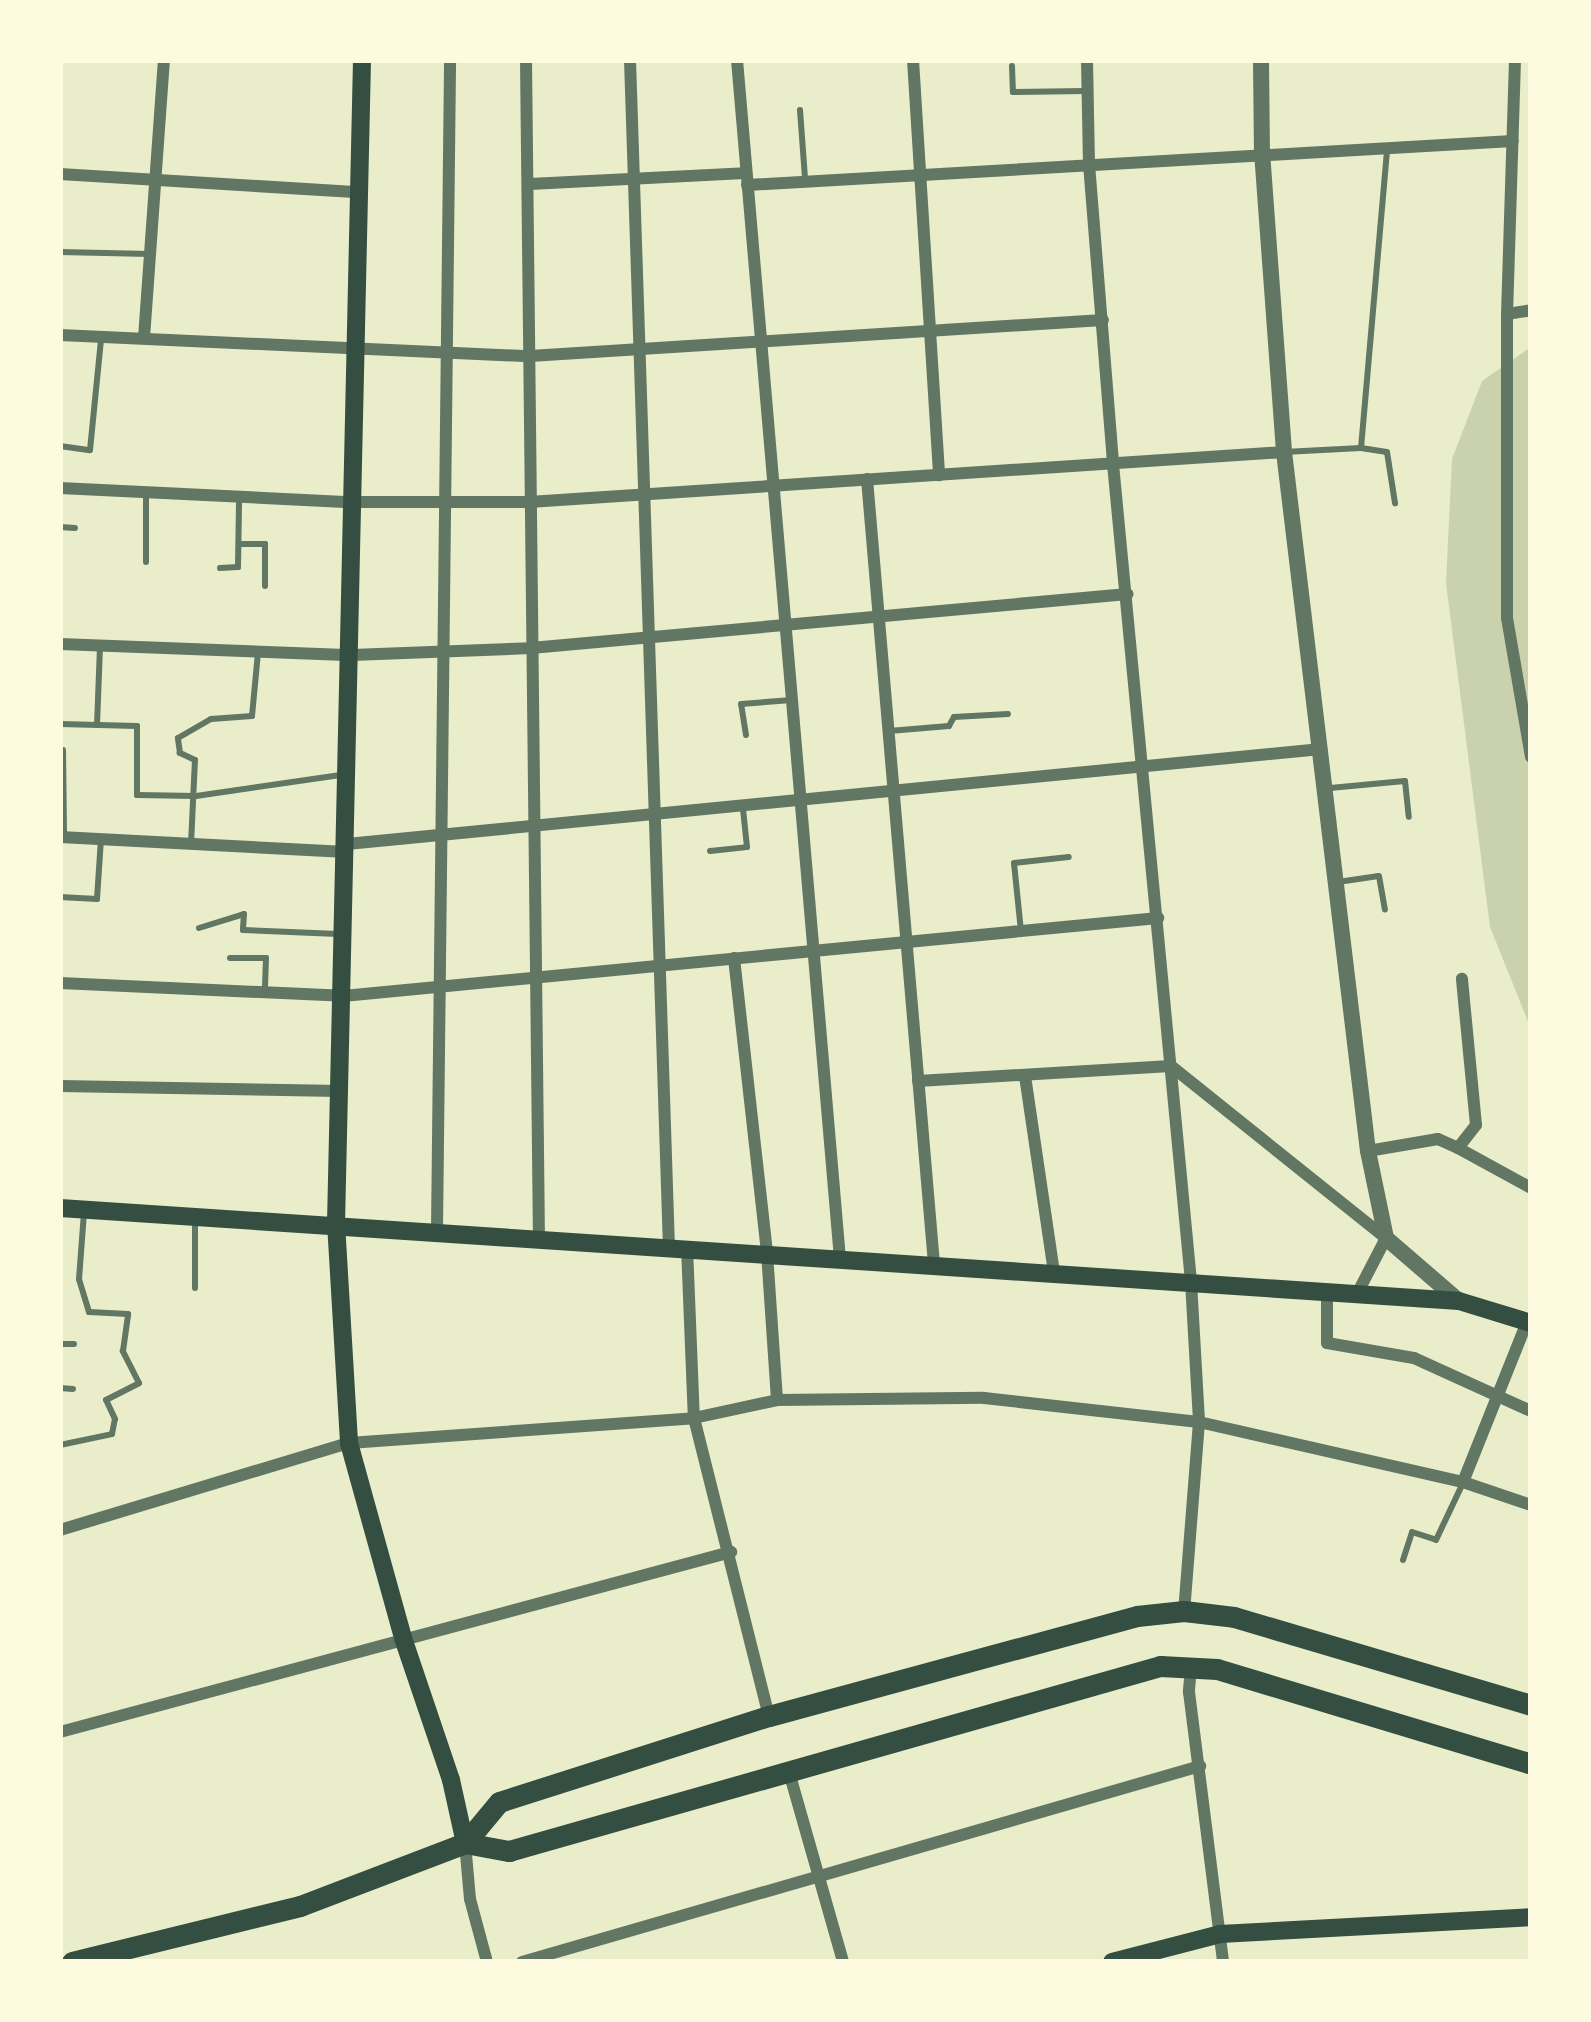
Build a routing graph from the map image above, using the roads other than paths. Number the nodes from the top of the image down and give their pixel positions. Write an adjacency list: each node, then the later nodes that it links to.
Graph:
1 (164, 60): 20 (street)
2 (362, 60): 25 (main road)
3 (450, 60): 38 (street)
4 (526, 60): 24 (street)
5 (630, 60): 23 (street)
6 (736, 60): 21 (street)
7 (913, 60): 19 (street)
8 (1087, 60): 12 (street)
9 (1261, 60): 16 (street)
10 (1515, 60): 14 (street)
11 (1012, 66): 12 (lane)
12 (1087, 91): 17 (street)
13 (800, 110): 22 (lane)
14 (1513, 141): 15 (street); 29 (street)
15 (1387, 146): 16 (street); 41 (lane)
16 (1262, 152): 17 (street); 42 (street)
17 (1089, 164): 19 (street); 30 (street)
18 (60, 174): 20 (street)
19 (917, 174): 22 (street); 31 (street)
20 (152, 179): 25 (street); 27 (street)
21 (746, 179): 22 (street); 23 (street); 35 (street)
22 (805, 182)
23 (631, 183): 24 (street); 37 (street)
24 (530, 184): 39 (street)
25 (358, 192): 36 (main road)
26 (60, 252): 27 (lane)
27 (149, 254): 34 (street)
28 (1531, 310): 29 (street)
29 (1507, 314): 79 (street)
30 (1103, 320): 31 (street); 43 (street)
31 (927, 332): 35 (street); 44 (street)
32 (60, 334): 33 (street)
33 (101, 336): 34 (street); 40 (lane)
34 (144, 338): 36 (street)
35 (761, 344): 37 (street); 46 (street)
36 (354, 350): 38 (street); 51 (main road)
37 (637, 350): 39 (street); 49 (street)
38 (447, 352): 39 (street); 52 (street)
39 (530, 356): 53 (street)
40 (60, 446)
41 (1361, 448): 42 (lane); 54 (lane)
42 (1284, 452): 43 (street); 77 (street)
43 (1113, 464): 44 (street); 61 (street)
44 (939, 475): 45 (street)
45 (867, 479): 46 (street); 62 (street)
46 (773, 486): 49 (street); 63 (street)
47 (60, 488): 48 (street)
48 (146, 492): 50 (street); 58 (lane)
49 (642, 495): 53 (street); 64 (street)
50 (239, 496): 51 (street); 57 (lane)
51 (350, 502): 52 (street); 70 (main road)
52 (445, 502): 53 (street); 69 (street)
53 (529, 502): 67 (street)
54 (1395, 503)
55 (60, 527): 56 (lane)
56 (75, 528)
57 (238, 544): 59 (lane); 60 (lane)
58 (146, 562)
59 (220, 568)
60 (265, 586)
61 (1128, 594): 62 (street); 80 (street)
62 (879, 616): 63 (street); 75 (street)
63 (785, 625): 64 (street); 71 (street)
64 (647, 638): 67 (street); 87 (street)
65 (60, 644): 66 (street)
66 (100, 646): 68 (street); 74 (lane)
67 (531, 648): 69 (street); 89 (street)
68 (258, 652): 70 (street); 84 (lane)
69 (443, 652): 70 (street); 90 (street)
70 (352, 655): 81 (main road)
71 (792, 700): 76 (lane); 85 (street)
72 (1008, 713): 75 (lane)
73 (60, 724): 74 (lane)
74 (98, 725): 84 (lane)
75 (889, 731): 83 (street)
76 (746, 735)
77 (1321, 748): 80 (street); 82 (street)
78 (63, 750): 91 (lane)
79 (1531, 757)
80 (1144, 766): 83 (street); 100 (street)
81 (349, 774): 84 (lane); 94 (main road)
82 (1326, 789): 88 (lane); 97 (street)
83 (894, 790): 85 (street); 104 (street)
84 (196, 796): 93 (lane)
85 (800, 800): 86 (street); 105 (street)
86 (743, 805): 87 (street); 95 (lane)
87 (656, 813): 89 (street); 108 (street)
88 (1409, 817)
89 (537, 825): 90 (street); 109 (street)
90 (441, 834): 94 (street); 112 (street)
91 (62, 837): 92 (street)
92 (101, 839): 93 (street); 98 (lane)
93 (191, 844): 94 (street)
94 (347, 848): 103 (main road)
95 (710, 851)
96 (1070, 857): 102 (lane)
97 (1338, 882): 99 (lane); 121 (street)
98 (60, 897)
99 (1385, 909)
100 (1158, 918): 102 (street); 115 (street)
101 (199, 928): 103 (lane)
102 (1021, 931): 104 (street)
103 (344, 934): 114 (main road)
104 (907, 942): 105 (street); 117 (street)
105 (814, 951): 107 (street); 132 (street)
106 (230, 958): 113 (lane)
107 (734, 958): 108 (street); 131 (street)
108 (659, 966): 109 (street); 130 (street)
109 (537, 977): 112 (street); 128 (street)
110 (1462, 979): 120 (street)
111 (60, 983): 113 (street)
112 (440, 986): 114 (street); 127 (street)
113 (265, 992): 114 (street)
114 (343, 995): 119 (main road)
115 (1171, 1066): 116 (street); 129 (street); 135 (street)
116 (1025, 1076): 117 (street); 134 (street)
117 (918, 1082): 133 (street)
118 (60, 1086): 119 (street)
119 (340, 1090): 126 (main road)
120 (1458, 1148): 121 (street); 122 (street)
121 (1368, 1151): 129 (street)
122 (1531, 1188)
123 (60, 1208): 124 (main road)
124 (84, 1209): 125 (main road); 151 (lane)
125 (195, 1214): 126 (main road); 136 (lane)
126 (336, 1223): 127 (main road); 150 (main road)
127 (437, 1230): 128 (main road)
128 (539, 1237): 130 (main road)
129 (1386, 1238): 138 (street); 139 (street)
130 (678, 1246): 131 (main road); 148 (street)
131 (767, 1253): 132 (main road); 146 (street)
132 (840, 1258): 133 (main road)
133 (934, 1264): 134 (main road)
134 (1054, 1273): 135 (main road)
135 (1191, 1282): 137 (main road); 149 (street)
136 (195, 1288)
137 (1327, 1292): 138 (main road); 145 (street)
138 (1357, 1294): 139 (main road)
139 (1459, 1301): 140 (main road)
140 (1529, 1323): 145 (street)
141 (60, 1344): 142 (lane)
142 (74, 1344)
143 (60, 1388): 144 (lane)
144 (74, 1389)
145 (1496, 1398): 147 (street); 152 (street)
146 (777, 1400): 148 (street); 149 (street)
147 (1531, 1411)
148 (694, 1418): 150 (street); 155 (street)
149 (1199, 1422): 152 (street); 157 (street)
150 (349, 1443): 154 (street); 158 (main road)
151 (60, 1445)
152 (1463, 1482): 153 (street); 156 (lane)
153 (1531, 1504)
154 (60, 1530)
155 (730, 1552): 158 (street); 161 (street)
156 (1403, 1560)
157 (1184, 1611): 160 (main road); 161 (main road)
158 (403, 1638): 162 (street); 166 (main road)
159 (1192, 1666): 163 (main road); 164 (street); 165 (main road)
160 (1531, 1705)
161 (769, 1717): 166 (main road)
162 (61, 1728)
163 (1531, 1764)
164 (1200, 1766): 167 (street); 169 (street)
165 (789, 1772): 166 (main road); 167 (street)
166 (465, 1843): 170 (main road); 171 (street)
167 (819, 1876): 172 (street); 173 (street)
168 (1531, 1917): 169 (main road)
169 (1220, 1934): 174 (main road); 175 (street)
170 (71, 1962)
171 (488, 1962)
172 (522, 1962)
173 (843, 1962)
174 (1112, 1962)
175 (1223, 1962)

